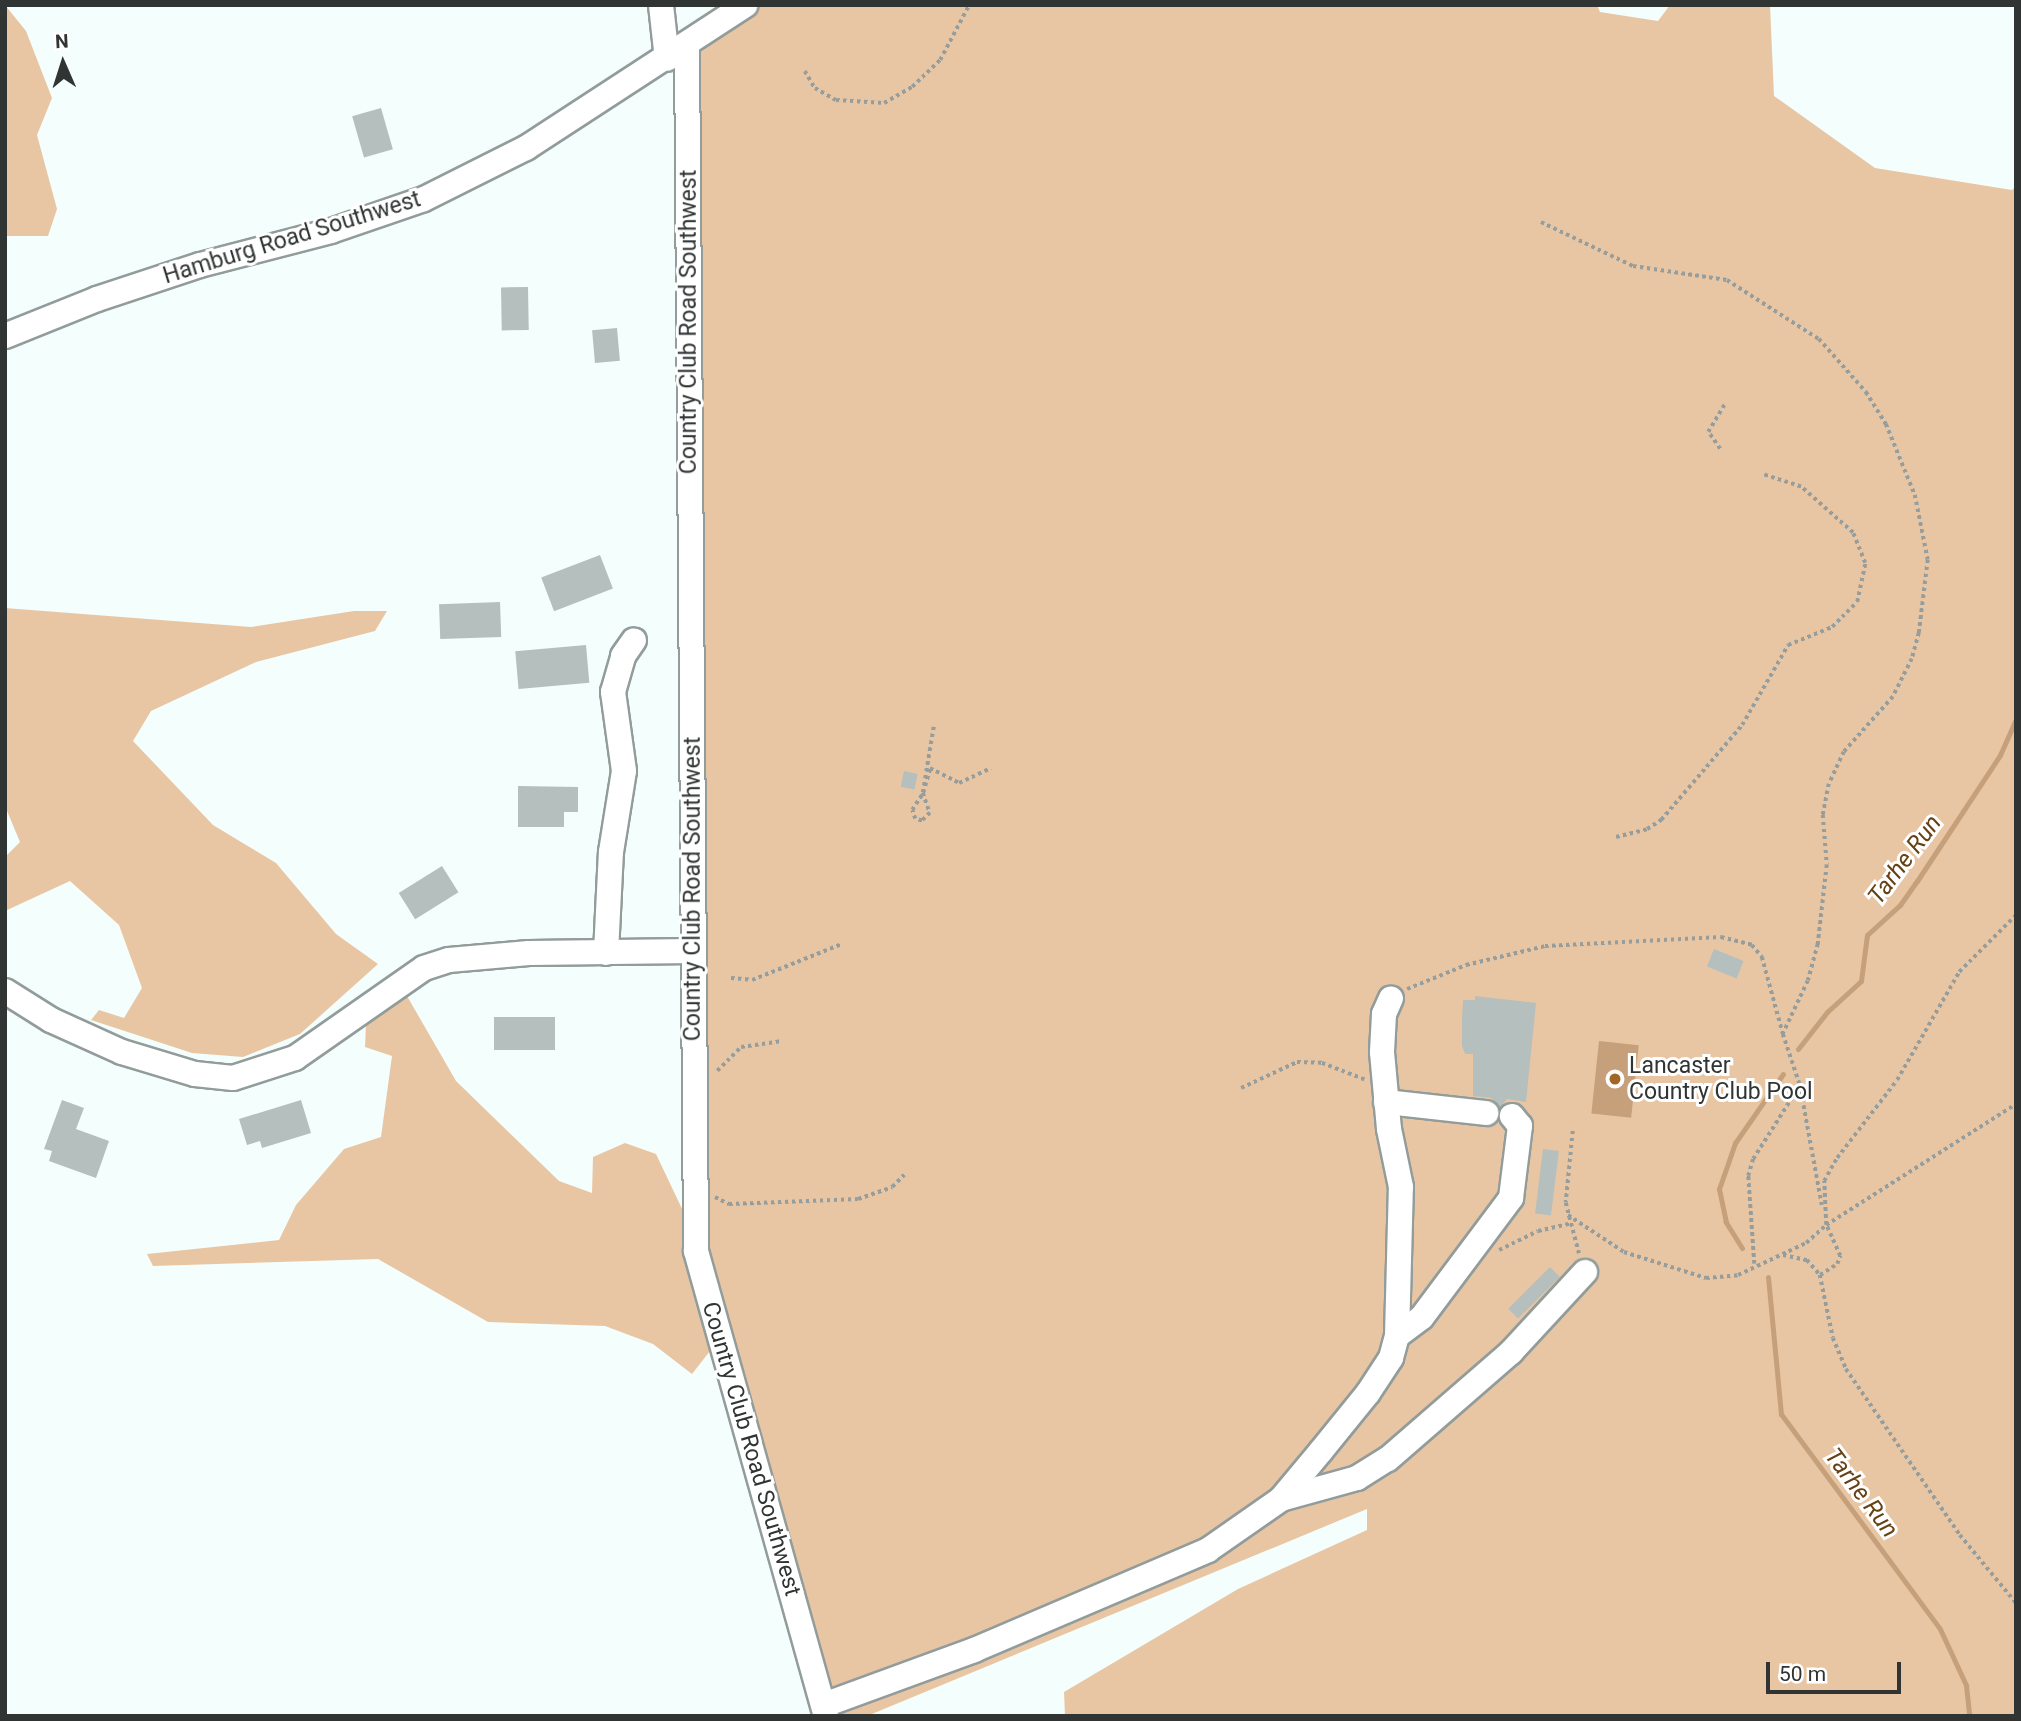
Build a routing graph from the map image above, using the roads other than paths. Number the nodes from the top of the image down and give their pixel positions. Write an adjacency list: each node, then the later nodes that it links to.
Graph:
1 (661, 5): 4 (street)
2 (746, 5): 3 (street, Hamburg Road Southwest)
3 (687, 45): 4 (street, Hamburg Road Southwest); 7 (street, Country Club Road Southwest)
4 (667, 59): 5 (street, Hamburg Road Southwest)
5 (5, 336)
6 (634, 640): 8 (street)
7 (693, 951): 8 (street); 17 (street, Country Club Road Southwest)
8 (606, 953): 9 (street)
9 (5, 991)
10 (1391, 998): 11 (street)
11 (1385, 1091): 12 (street); 15 (street)
12 (1486, 1113)
13 (1512, 1116): 15 (street)
14 (1585, 1272): 16 (street)
15 (1397, 1336): 16 (street)
16 (1281, 1499): 17 (street)
17 (825, 1710)

